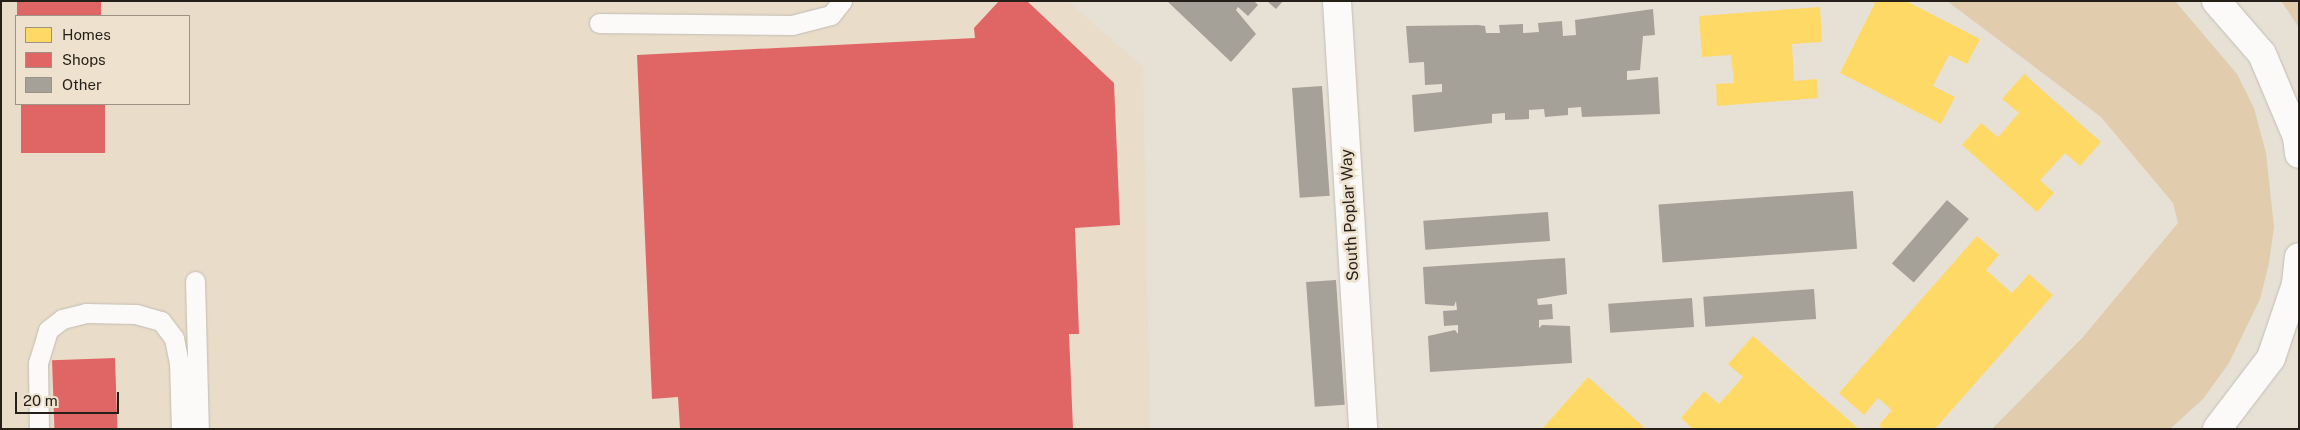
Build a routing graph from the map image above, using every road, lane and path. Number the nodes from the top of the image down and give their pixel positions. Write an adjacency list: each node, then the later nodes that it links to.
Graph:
1 (842, 1): 4 (lane)
2 (1337, 1): 11 (street, South Poplar Way)
3 (2216, 1): 5 (street)
4 (599, 23)
5 (2299, 154)
6 (2299, 258): 12 (street)
7 (195, 281): 10 (lane)
8 (39, 429): 9 (lane)
9 (181, 429)
10 (199, 429)
11 (1363, 429)
12 (2217, 429)

